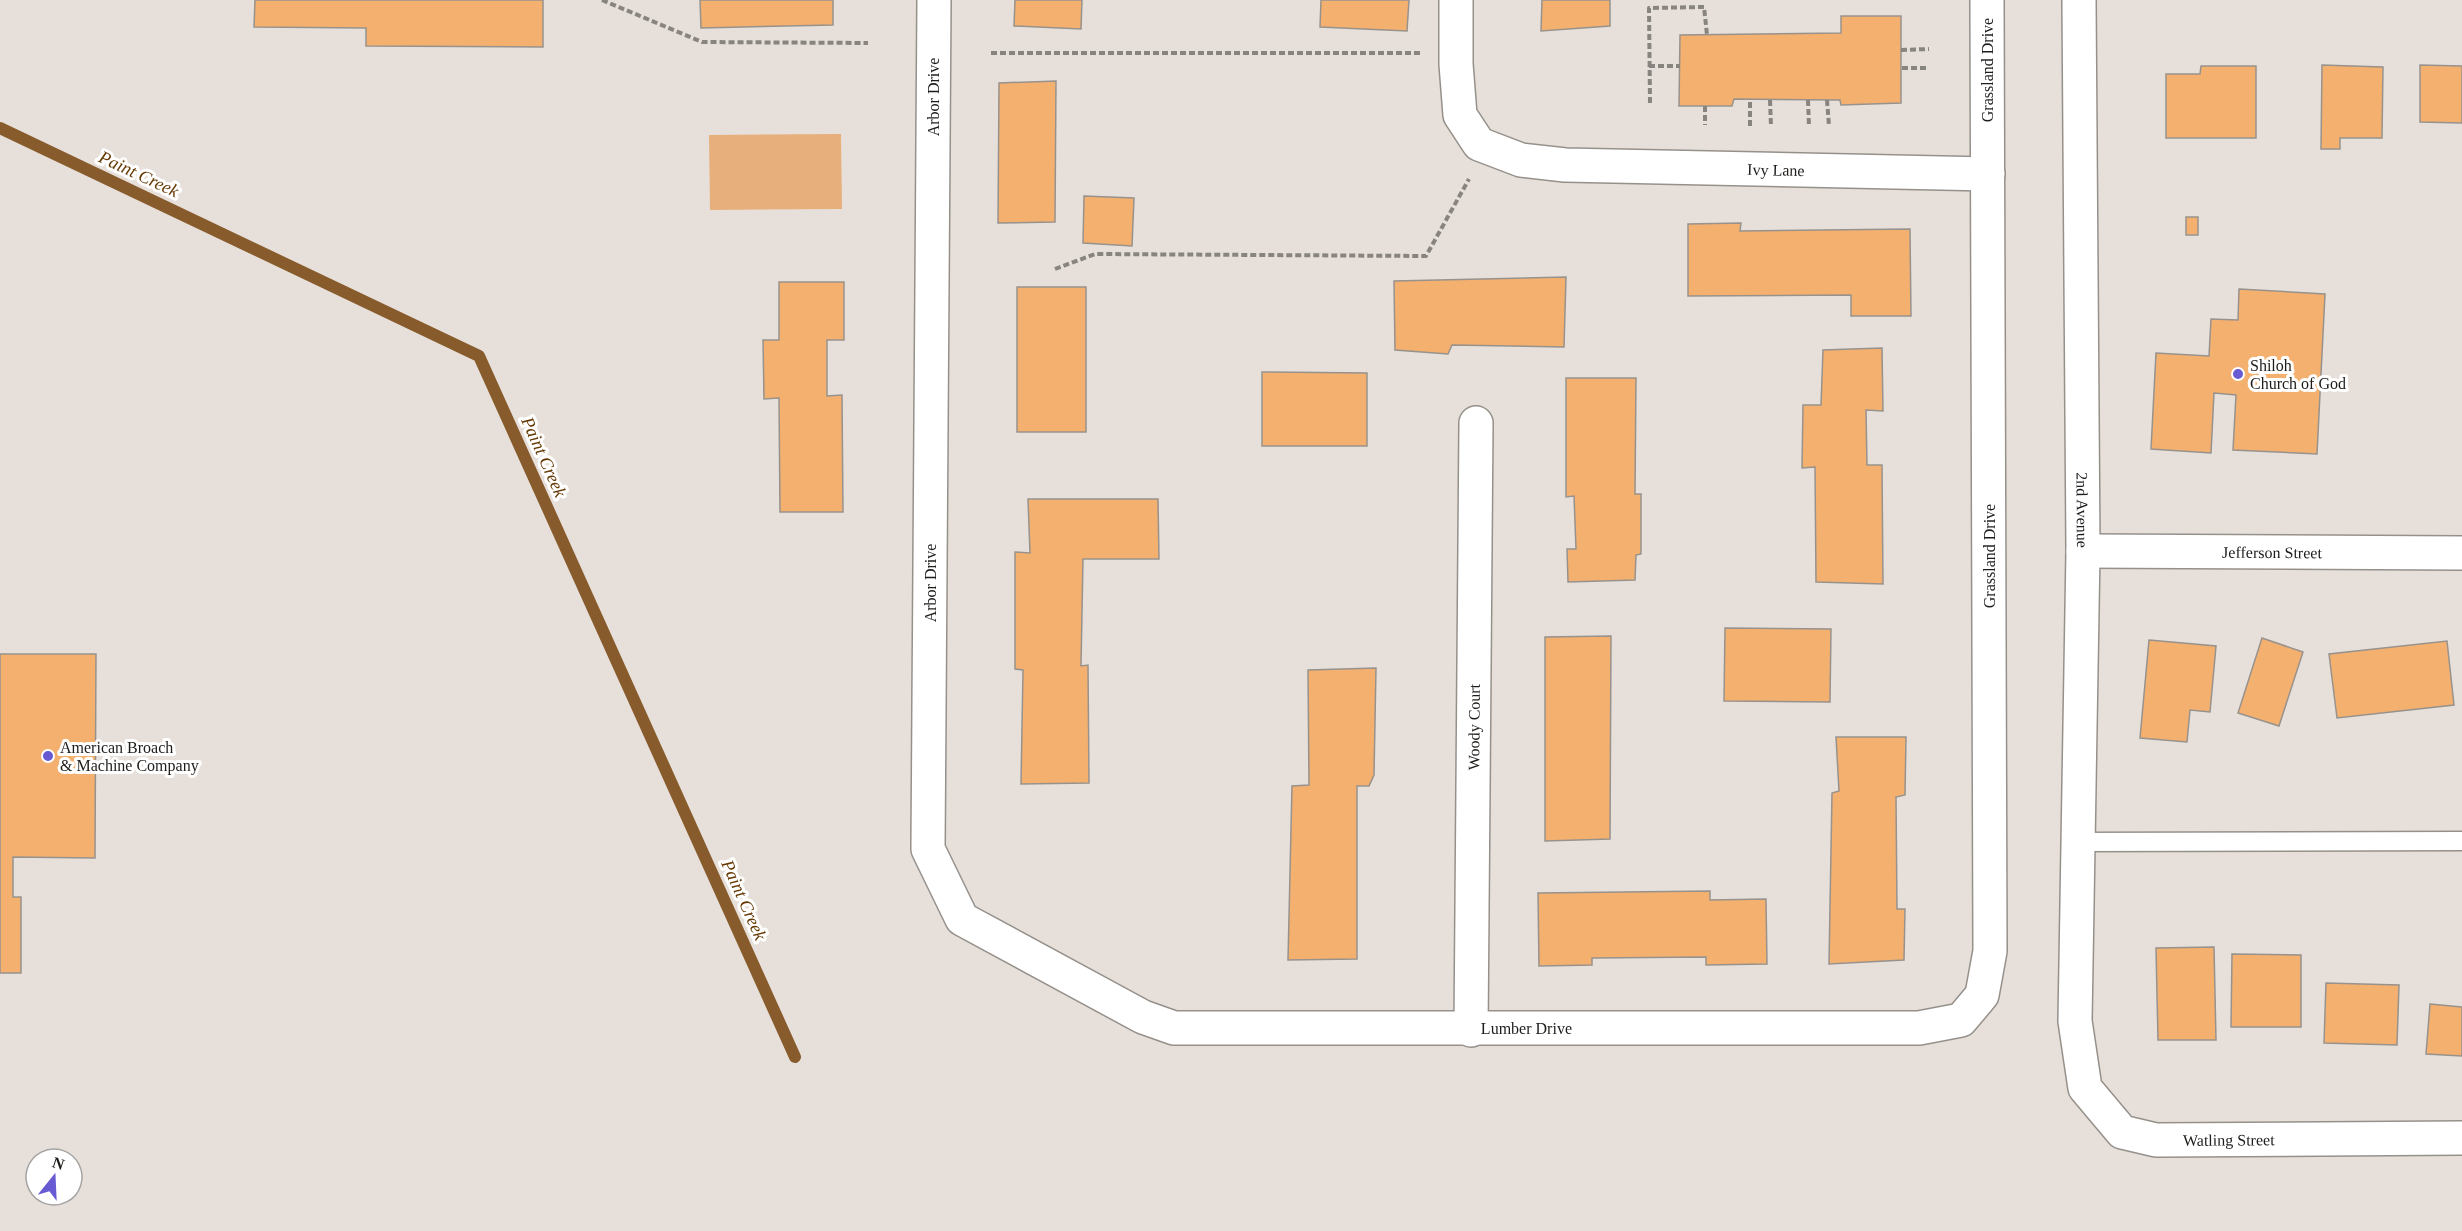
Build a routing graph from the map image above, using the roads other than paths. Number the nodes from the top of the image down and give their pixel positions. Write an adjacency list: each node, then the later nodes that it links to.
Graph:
1 (934, 0): 12 (street, Arbor Drive)
2 (1456, 0): 5 (street, Ivy Lane)
3 (1987, 0): 5 (street, Grassland Drive)
4 (2079, 0): 7 (street, 2nd Avenue)
5 (1988, 174): 13 (street, Grassland Drive)
6 (1476, 423): 14 (street, Woody Court)
7 (2083, 551): 8 (street, Jefferson Street); 9 (street, 2nd Avenue)
8 (2462, 553)
9 (2078, 842): 10 (lane); 11 (street, 2nd Avenue)
10 (2462, 842)
11 (2075, 1021): 15 (street, Watling Street)
12 (1174, 1028): 14 (street, Lumber Drive)
13 (1878, 1028): 14 (street, Lumber Drive)
14 (1471, 1030)
15 (2462, 1138)

